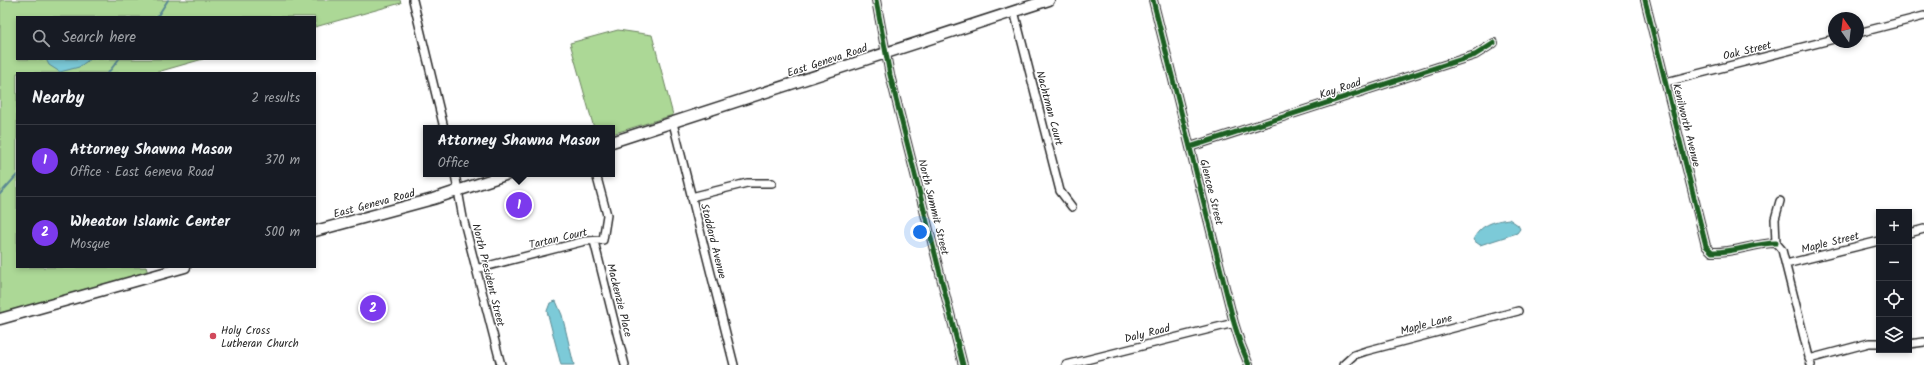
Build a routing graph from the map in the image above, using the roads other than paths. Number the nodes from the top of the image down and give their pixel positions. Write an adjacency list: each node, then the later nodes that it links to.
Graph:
1 (413, 0): 14 (street)
2 (876, 0): 11 (street, North Summit Street)
3 (1049, 0): 6 (main road, East Geneva Road)
4 (1153, 0): 16 (street, Glencoe Street)
5 (1645, 0): 12 (street, Kenilworth Avenue)
6 (1014, 11): 11 (main road, East Geneva Road); 24 (street, Nachtman Court)
7 (1924, 16): 8 (street)
8 (1864, 31)
9 (1828, 41): 12 (street, Oak Street)
10 (1494, 42): 16 (street, Kay Road)
11 (886, 53): 13 (main road, East Geneva Road); 44 (street, North Summit Street)
12 (1666, 82): 30 (street, Kenilworth Avenue)
13 (673, 123): 15 (main road, East Geneva Road); 22 (street, Stoddard Avenue)
14 (443, 125)
15 (615, 141)
16 (1190, 147): 36 (street, Glencoe Street)
17 (456, 177): 21 (street, North President Street)
18 (499, 177): 21 (main road, East Geneva Road)
19 (597, 177): 28 (street, Tartan Court)
20 (772, 183): 22 (street)
21 (458, 190): 26 (main road, East Geneva Road); 33 (street, North President Street)
22 (691, 197): 43 (street, Stoddard Avenue)
23 (1780, 201): 30 (street)
24 (1072, 207)
25 (1924, 229): 27 (street)
26 (316, 231)
27 (1912, 232)
28 (594, 241): 33 (street, Tartan Court); 42 (street, Mackenzie Place)
29 (1876, 242): 31 (street, Maple Street)
30 (1776, 243): 31 (street)
31 (1786, 264): 40 (street)
32 (181, 268): 35 (main road)
33 (476, 269): 41 (street, North President Street)
34 (1518, 311): 47 (street, Maple Lane)
35 (0, 319)
36 (1234, 322): 45 (street, Daly Road); 46 (street, Glencoe Street)
37 (1924, 342): 39 (street)
38 (1876, 343): 40 (street)
39 (1912, 344)
40 (1810, 362)
41 (501, 365)
42 (625, 365)
43 (734, 365)
44 (963, 365)
45 (1066, 365)
46 (1249, 365)
47 (1343, 365)

